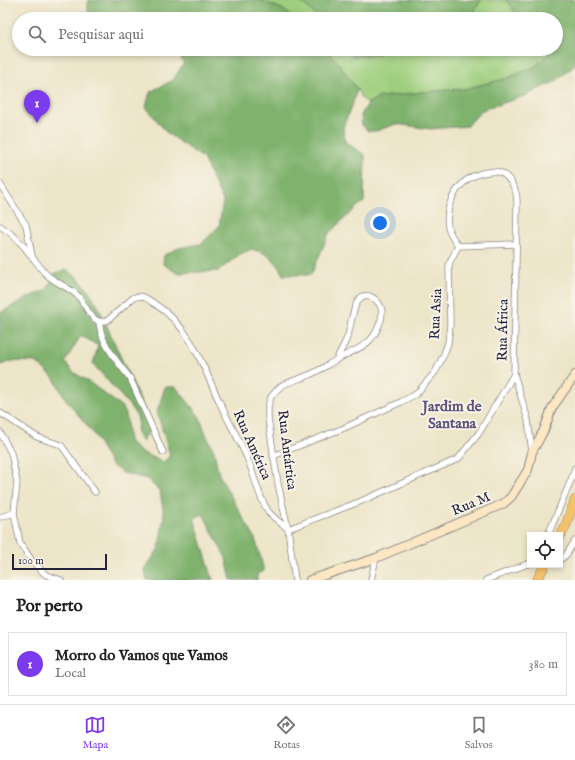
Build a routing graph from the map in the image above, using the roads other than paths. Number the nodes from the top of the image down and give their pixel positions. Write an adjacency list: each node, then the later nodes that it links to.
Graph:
1 (0, 184): 5 (street)
2 (0, 226): 5 (street)
3 (516, 244): 4 (street); 4 (street, Rua África); 8 (street, Rua África)
4 (458, 246): 14 (street, Rua Asia)
5 (32, 256): 6 (street)
6 (99, 322): 12 (street); 20 (street, Rua América)
7 (336, 360): 7 (street, Rua Antártica); 14 (street, Rua Antártica)
8 (514, 374): 13 (street, Rua África); 20 (street)
9 (575, 375): 13 (street, Rua M)
10 (0, 413): 16 (street)
11 (0, 432): 18 (street)
12 (162, 452)
13 (532, 452): 24 (street, Rua M)
14 (274, 456): 20 (street, Rua Antártica)
15 (575, 468): 21 (street)
16 (95, 492)
17 (575, 500): 22 (main road)
18 (14, 513): 19 (street); 28 (street)
19 (0, 517)
20 (288, 529): 31 (street, Rua Antártica)
21 (549, 532)
22 (562, 532)
23 (575, 541): 25 (street)
24 (376, 558): 32 (street, Rua M); 33 (street)
25 (563, 558)
26 (527, 564): 34 (street)
27 (546, 568): 35 (main road)
28 (46, 575): 29 (street); 30 (street)
29 (50, 580)
30 (61, 580)
31 (295, 580)
32 (310, 580)
33 (371, 580)
34 (486, 580)
35 (537, 580)

